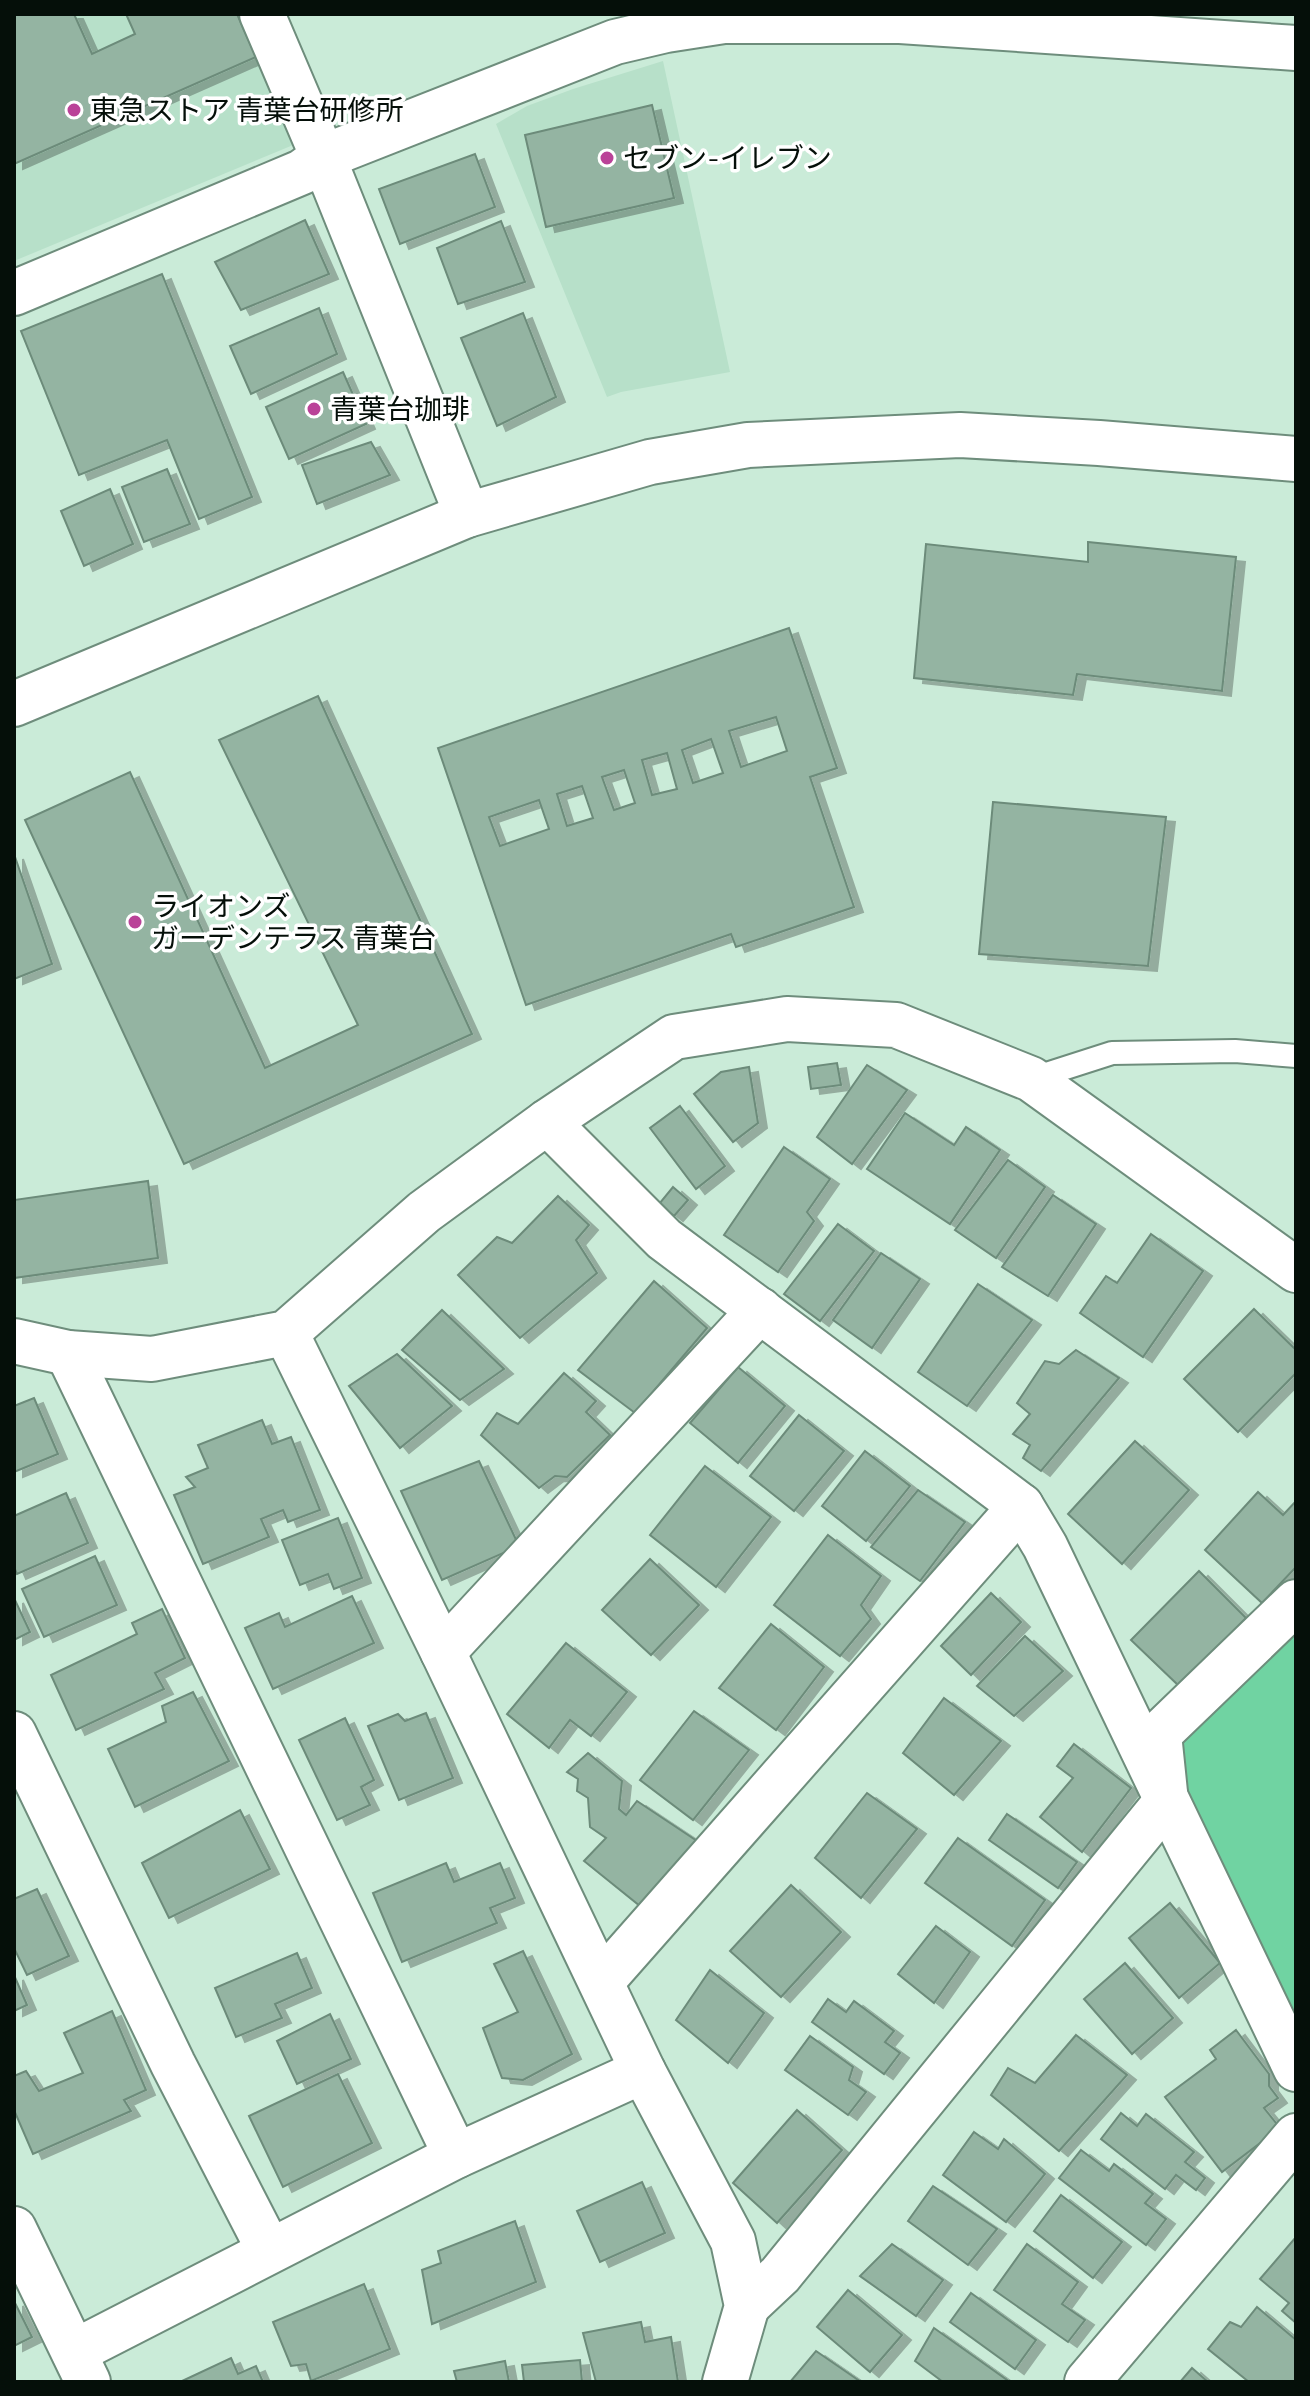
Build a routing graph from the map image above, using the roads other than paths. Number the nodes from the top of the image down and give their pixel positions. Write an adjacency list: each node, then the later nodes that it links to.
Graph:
1 (262, 14): 4 (street)
2 (900, 18): 3 (street); 4 (street)
3 (1296, 48)
4 (323, 157): 5 (street); 7 (street)
5 (14, 293)
6 (1296, 459): 7 (street)
7 (467, 515): 8 (street)
8 (14, 704)
9 (1296, 1056): 10 (lane)
10 (1031, 1079): 11 (street); 12 (street)
11 (547, 1122): 13 (street); 14 (street)
12 (1296, 1270)
13 (760, 1310): 17 (street); 19 (street)
14 (286, 1333): 16 (street); 19 (street)
15 (14, 1341): 16 (street)
16 (68, 1353): 26 (street)
17 (1021, 1506): 21 (street); 22 (street)
18 (1296, 1602): 21 (street)
19 (443, 1652): 22 (street)
20 (14, 1734): 28 (street)
21 (1166, 1802): 23 (street); 29 (street)
22 (602, 1981): 24 (street)
23 (1296, 2069)
24 (643, 2071): 26 (street); 29 (street)
25 (1296, 2136): 32 (street)
26 (456, 2156): 28 (street)
27 (14, 2229): 30 (street)
28 (269, 2250): 30 (street)
29 (747, 2306): 31 (street)
30 (81, 2367)
31 (725, 2382)
32 (1087, 2382)

